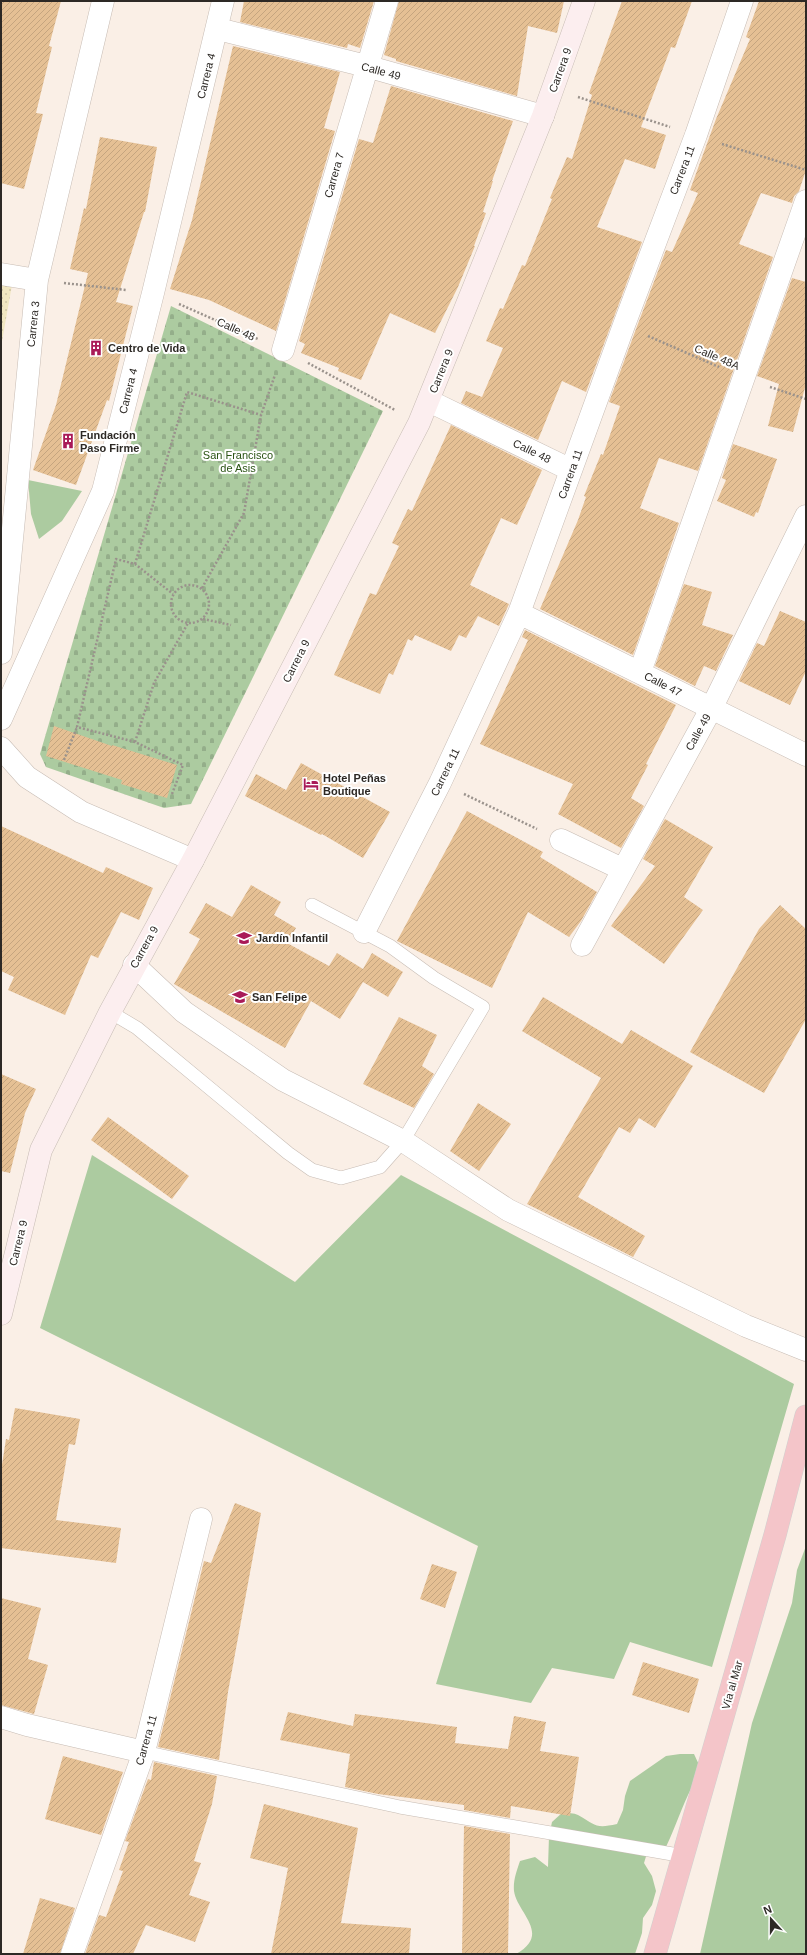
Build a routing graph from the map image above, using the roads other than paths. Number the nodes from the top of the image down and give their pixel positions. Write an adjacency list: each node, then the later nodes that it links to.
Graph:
1 (103, 1): 11 (street, Carrera 3)
2 (223, 1): 6 (street, Carrera 4)
3 (387, 1): 7 (street, Carrera 7)
4 (584, 1): 8 (street, Carrera 9)
5 (742, 1): 14 (street, Carrera 11)
6 (218, 29): 7 (street, Calle 49); 20 (street, Carrera 4)
7 (366, 66): 8 (street, Calle 49); 12 (street, Carrera 7)
8 (543, 116): 13 (street, Carrera 9)
9 (806, 201): 18 (street)
10 (1, 274): 11 (street)
11 (37, 280): 17 (street, Carrera 3)
12 (283, 350)
13 (428, 402): 14 (street, Calle 48); 24 (street, Carrera 9)
14 (572, 470): 16 (street, Carrera 11)
15 (806, 516): 19 (street, Calle 49)
16 (519, 613): 18 (street, Calle 47); 27 (street, Carrera 11)
17 (1, 653)
18 (640, 672): 19 (street, Calle 47)
19 (711, 708): 22 (street, Calle 47); 25 (street, Calle 49)
20 (1, 720)
21 (1, 748): 24 (street)
22 (806, 755)
23 (561, 840): 25 (street)
24 (193, 860): 29 (street, Carrera 9)
25 (622, 869): 28 (street, Calle 49)
26 (312, 905): 27 (lane)
27 (364, 932): 31 (lane)
28 (582, 945)
29 (134, 965): 30 (street, Carrera 9); 31 (street)
30 (110, 1012): 31 (lane); 32 (street, Carrera 9)
31 (403, 1141): 33 (street)
32 (1, 1314)
33 (806, 1350)
34 (806, 1416): 38 (highway, Vía al Mar)
35 (201, 1519): 37 (street, Carrera 11)
36 (1, 1717): 37 (street)
37 (144, 1752): 38 (lane); 39 (street, Carrera 11)
38 (684, 1856): 40 (highway, Vía al Mar)
39 (72, 1954)
40 (655, 1954)

